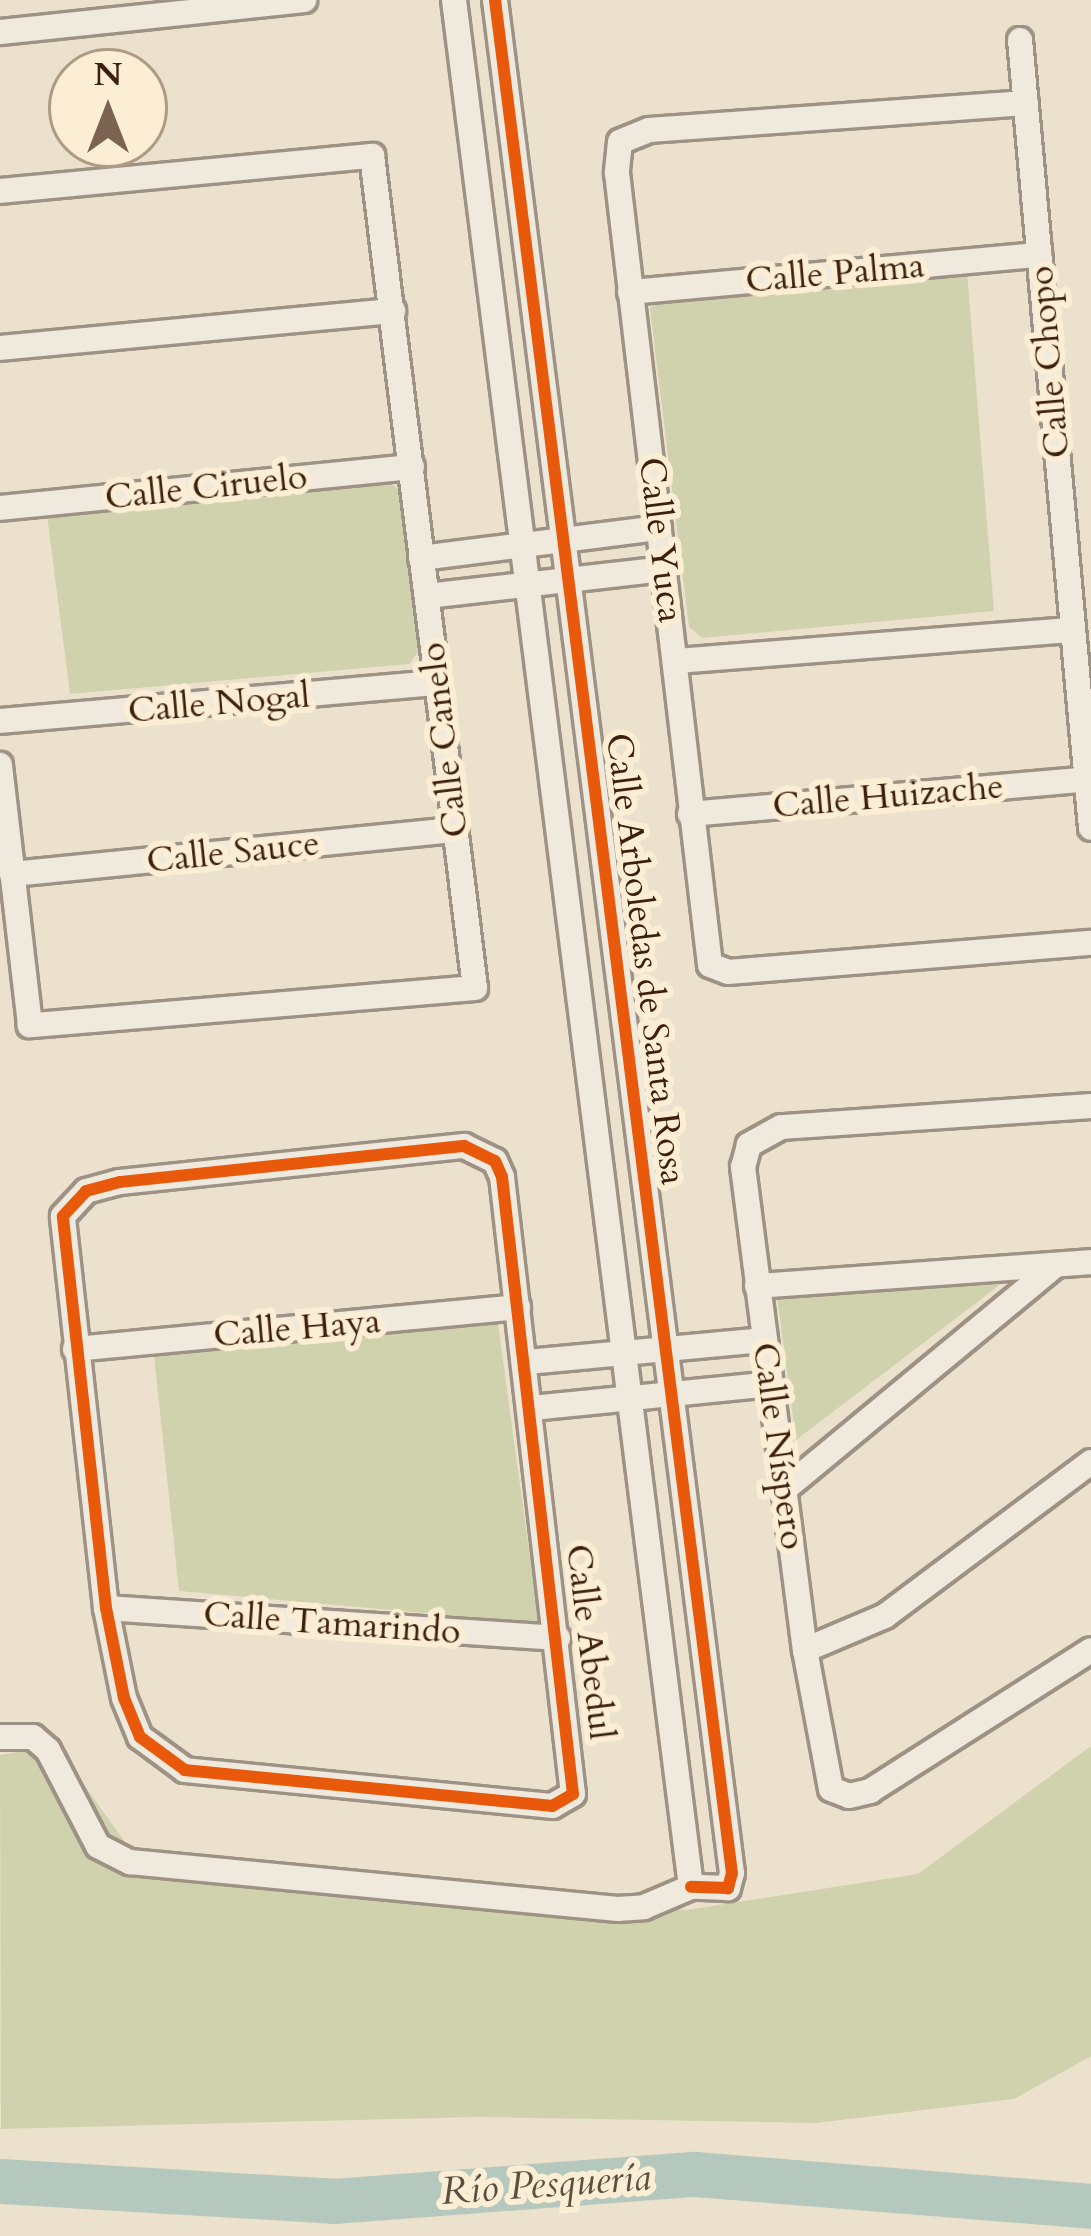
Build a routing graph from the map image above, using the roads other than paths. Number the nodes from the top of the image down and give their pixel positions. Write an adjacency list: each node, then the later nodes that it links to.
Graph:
1 (304, 0): 4 (street)
2 (454, 0): 16 (street, Calle Arboledas de Santa Rosa)
3 (494, 0): 15 (street, Calle Arboledas de Santa Rosa)
4 (0, 32)
5 (1020, 40): 6 (street, Calle Chopo)
6 (1026, 103): 8 (street, Calle Chopo); 9 (street, Calle Yuca)
7 (0, 191): 10 (street, Calle Canelo)
8 (1040, 255): 9 (street, Calle Palma); 22 (street, Calle Chopo)
9 (630, 292): 14 (street, Calle Yuca)
10 (393, 311): 11 (street); 12 (street, Calle Canelo)
11 (0, 348)
12 (412, 466): 13 (street, Calle Ciruelo); 17 (street, Calle Canelo)
13 (0, 508)
14 (659, 529): 15 (street); 18 (street, Calle Yuca)
15 (562, 538): 16 (street); 19 (street, Calle Arboledas de Santa Rosa)
16 (521, 542): 17 (street); 20 (street, Calle Arboledas de Santa Rosa)
17 (421, 557): 21 (street, Calle Canelo)
18 (664, 569): 19 (street); 23 (street, Calle Yuca)
19 (568, 580): 20 (street); 40 (street, Calle Arboledas de Santa Rosa)
20 (526, 584): 21 (street); 41 (street, Calle Arboledas de Santa Rosa)
21 (427, 596): 24 (street, Calle Canelo)
22 (1071, 630): 23 (street); 27 (street, Calle Chopo)
23 (676, 661): 28 (street, Calle Yuca)
24 (437, 683): 25 (street, Calle Nogal); 30 (street, Calle Canelo)
25 (0, 722)
26 (0, 765): 31 (street, Calle Canelo)
27 (1087, 779): 28 (street, Calle Huizache); 29 (street, Calle Chopo)
28 (690, 814): 32 (street, Calle Yuca)
29 (1091, 827)
30 (454, 830): 31 (street, Calle Sauce); 31 (street, Calle Canelo)
31 (12, 874)
32 (1091, 943)
33 (1091, 1106): 36 (street, Calle Níspero)
34 (1091, 1262): 35 (street)
35 (1056, 1264): 36 (street); 48 (street)
36 (757, 1286): 38 (street, Calle Níspero)
37 (518, 1307): 39 (street, Calle Haya); 39 (street, Calle Abedul); 42 (street, Calle Abedul)
38 (765, 1340): 40 (street); 43 (street, Calle Níspero)
39 (75, 1349): 49 (street, Calle Abedul)
40 (664, 1350): 41 (street); 44 (street, Calle Arboledas de Santa Rosa)
41 (621, 1354): 42 (street); 45 (street, Calle Arboledas de Santa Rosa)
42 (527, 1362): 46 (street, Calle Abedul)
43 (771, 1384): 44 (street); 48 (street, Calle Níspero)
44 (670, 1394): 45 (street); 54 (street, Calle Arboledas de Santa Rosa)
45 (626, 1399): 46 (street); 54 (street, Calle Arboledas de Santa Rosa)
46 (532, 1408): 50 (street, Calle Abedul)
47 (1091, 1462): 51 (street)
48 (786, 1488): 51 (street, Calle Níspero)
49 (106, 1609): 50 (street, Calle Tamarindo); 50 (street, Calle Abedul)
50 (558, 1638)
51 (805, 1650): 52 (street, Calle Níspero)
52 (1091, 1650)
53 (0, 1737): 54 (street)
54 (691, 1887)

